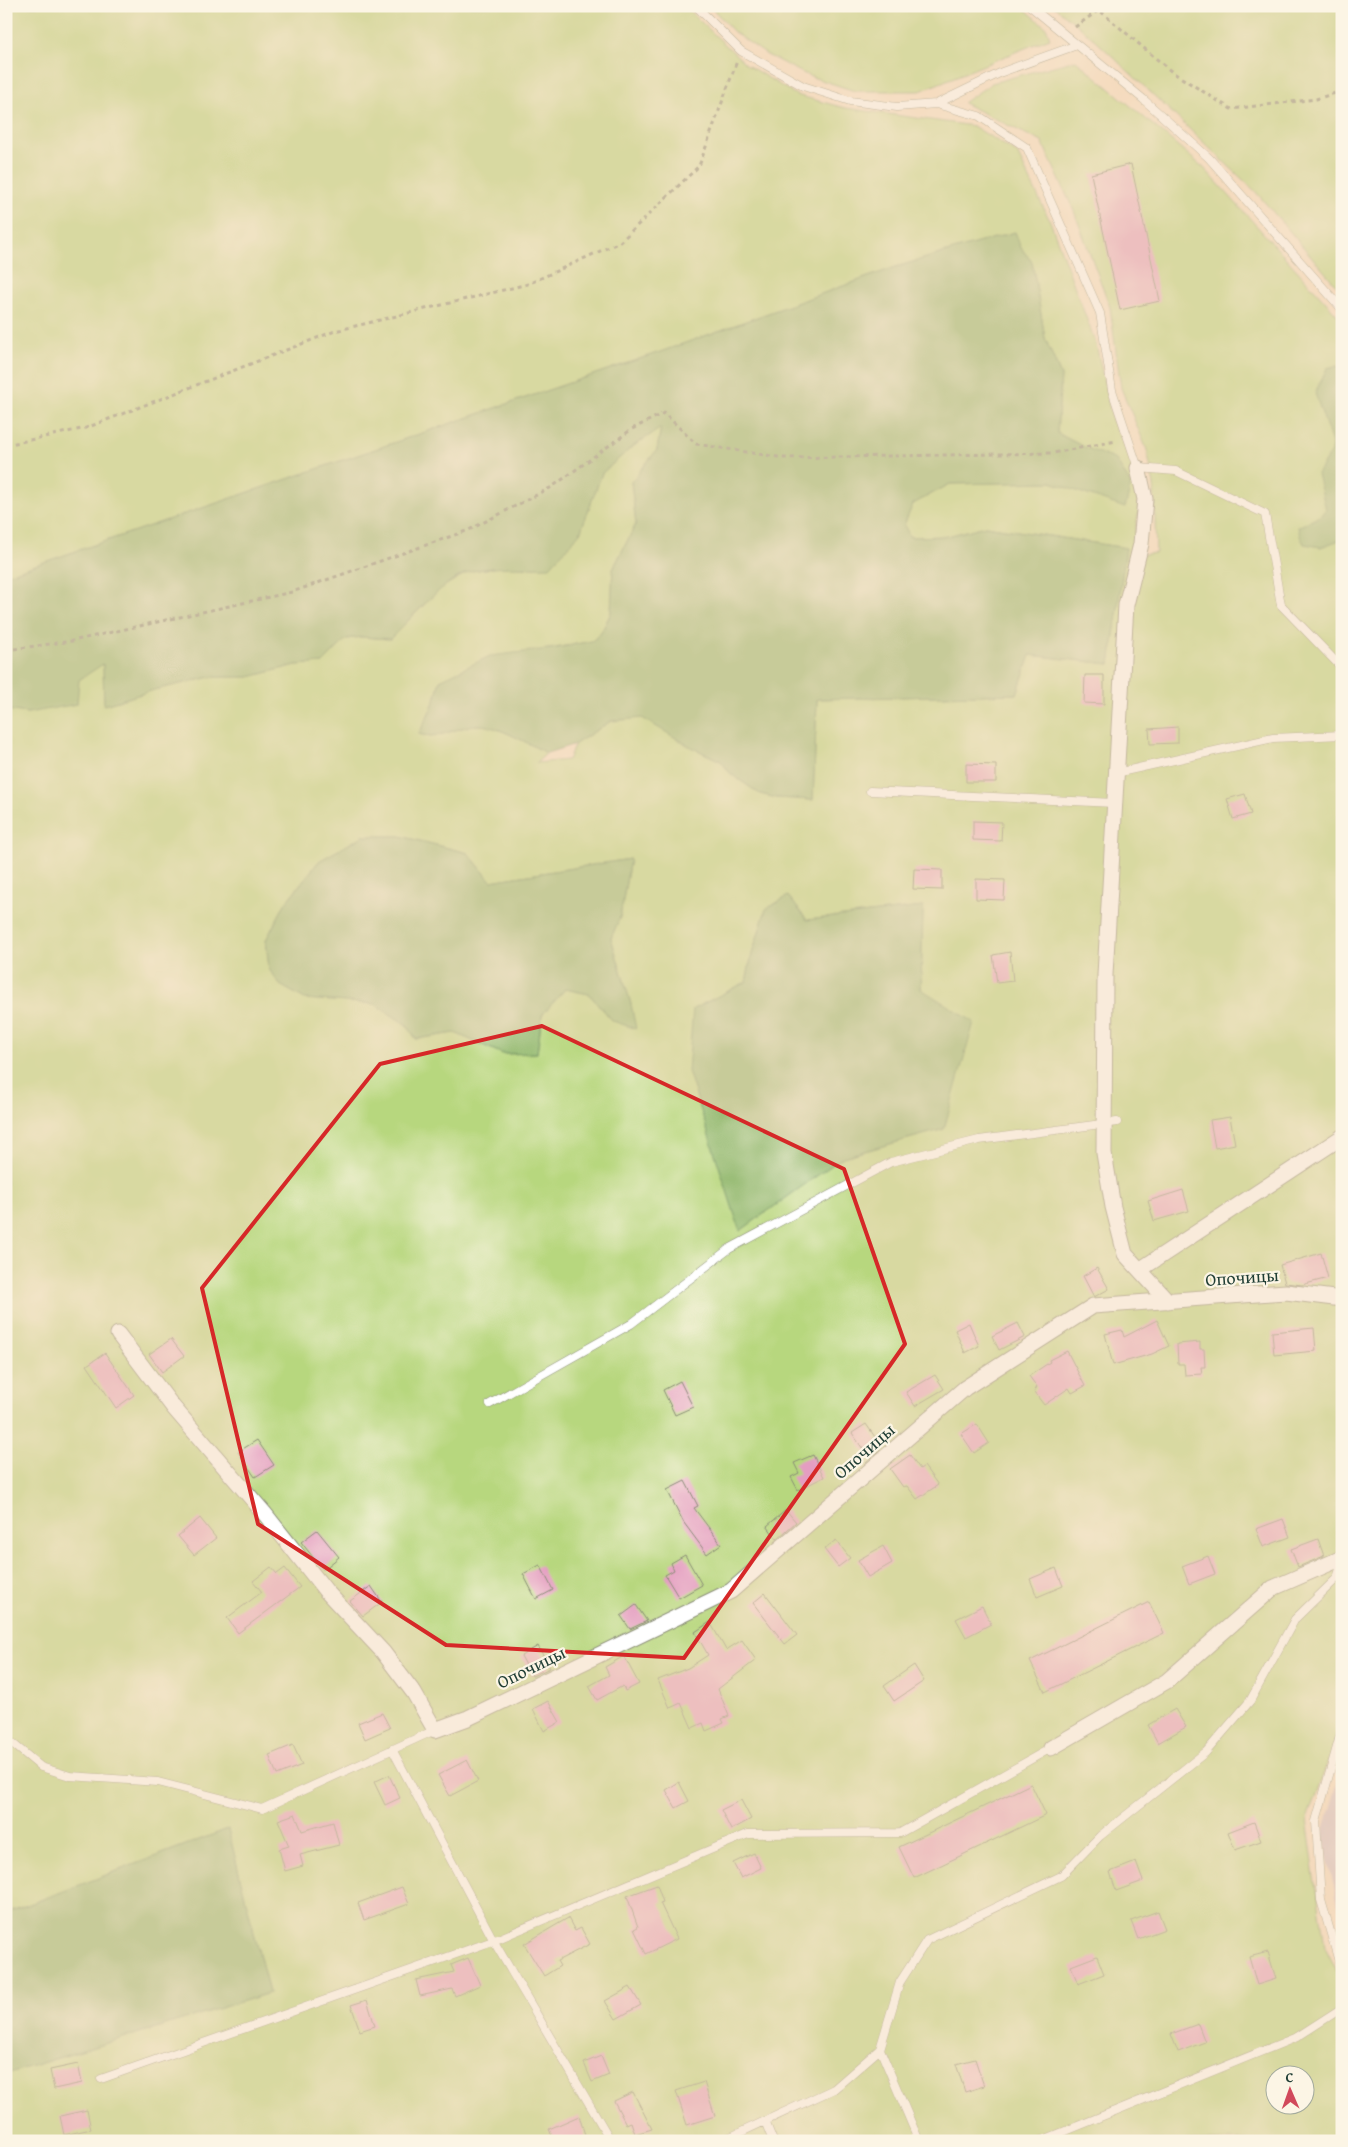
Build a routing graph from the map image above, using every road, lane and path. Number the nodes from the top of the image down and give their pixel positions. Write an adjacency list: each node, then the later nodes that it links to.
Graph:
1 (696, 6): 5 (lane)
2 (1030, 6): 3 (lane)
3 (1064, 35): 4 (lane); 6 (path)
4 (1076, 45): 7 (lane); 8 (lane)
5 (741, 51): 7 (lane); 10 (path)
6 (1342, 91)
7 (936, 104): 9 (lane)
8 (1342, 310)
9 (1129, 440): 11 (lane); 12 (path)
10 (6, 445)
11 (1138, 468): 13 (lane); 15 (street)
12 (6, 650)
13 (1342, 668)
14 (1342, 735): 15 (lane)
15 (1116, 774): 17 (street)
16 (870, 791): 17 (lane)
17 (1114, 803): 18 (street)
18 (1111, 1123): 20 (street); 24 (lane)
19 (1342, 1137): 20 (street)
20 (1141, 1269): 22 (street)
21 (1342, 1299): 22 (street, Опочицы)
22 (1168, 1301): 28 (street, Опочицы)
23 (118, 1334): 28 (street)
24 (490, 1404)
25 (1342, 1558): 30 (street)
26 (1342, 1563): 35 (lane)
27 (1342, 1729): 33 (lane)
28 (435, 1730): 31 (lane)
29 (6, 1738): 31 (lane)
30 (1051, 1748): 32 (lane)
31 (392, 1749): 32 (lane)
32 (493, 1940): 36 (lane); 38 (lane)
33 (1342, 1972)
34 (1342, 2008): 42 (lane)
35 (880, 2049): 37 (lane); 41 (lane)
36 (101, 2079)
37 (765, 2121): 39 (lane); 40 (lane)
38 (612, 2141)
39 (722, 2141)
40 (773, 2141)
41 (919, 2141)
42 (1041, 2141)

